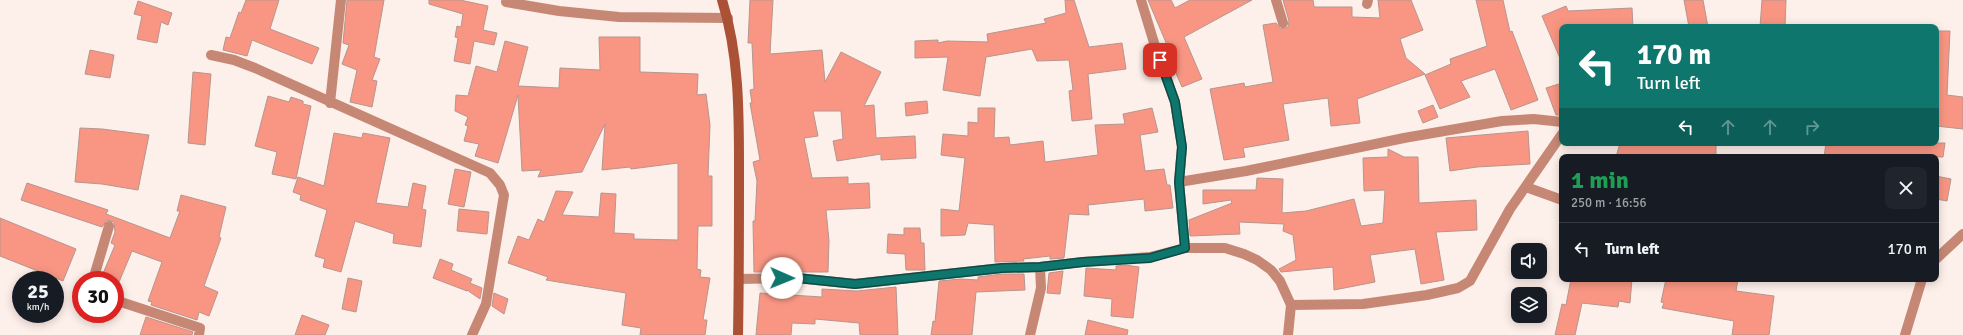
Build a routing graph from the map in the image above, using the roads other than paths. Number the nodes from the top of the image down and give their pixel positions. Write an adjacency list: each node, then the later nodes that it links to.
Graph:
1 (341, 0): 9 (street)
2 (722, 0): 6 (street)
3 (1141, 0): 12 (street)
4 (1276, 0): 7 (street)
5 (506, 2): 6 (street)
6 (728, 18): 21 (street)
7 (1284, 23)
8 (211, 55): 9 (street)
9 (330, 103): 26 (street)
10 (1559, 122): 12 (street)
11 (1559, 138): 13 (street)
12 (1179, 182): 17 (street)
13 (1526, 187): 14 (street); 24 (street)
14 (1559, 199)
15 (109, 226): 20 (street)
16 (1962, 236): 18 (street)
17 (1185, 248): 19 (street); 24 (street)
18 (1939, 256)
19 (1040, 267): 21 (street); 28 (street)
20 (96, 271)
21 (740, 279): 27 (street)
22 (1921, 282): 30 (street)
23 (124, 303): 25 (street)
24 (1291, 305): 29 (street)
25 (199, 335)
26 (472, 335)
27 (738, 335)
28 (1030, 335)
29 (1288, 335)
30 (1905, 335)

